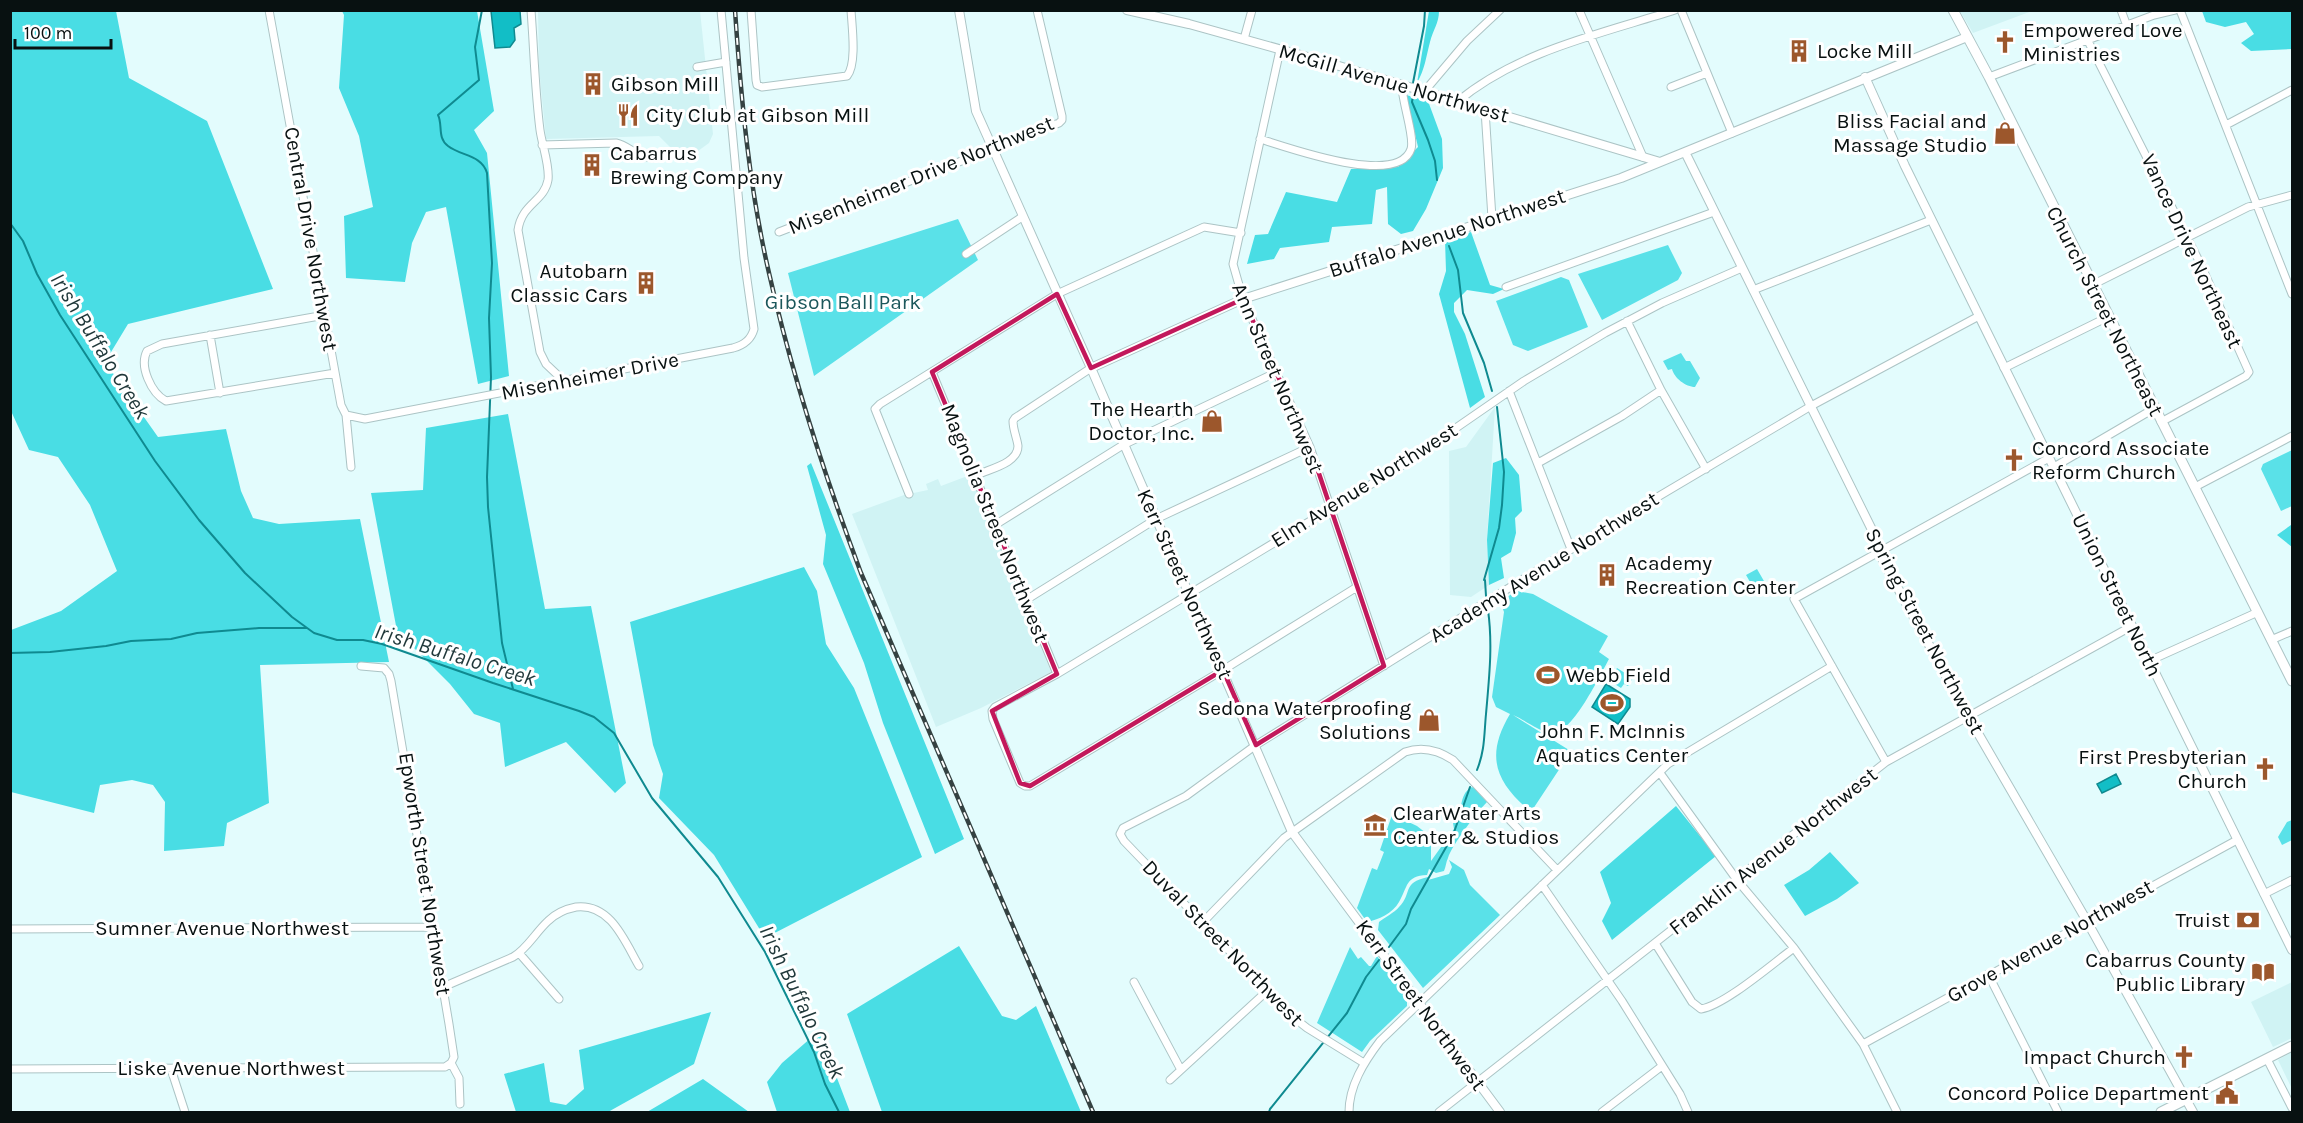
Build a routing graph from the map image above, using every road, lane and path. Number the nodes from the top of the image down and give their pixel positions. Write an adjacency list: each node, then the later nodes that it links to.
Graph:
1 (269, 10): 63 (street, Central Drive Northwest)
2 (531, 10): 40 (street)
3 (721, 10): 26 (street, Misenheimer Drive)
4 (751, 10): 5 (street)
5 (851, 10)
6 (959, 10): 41 (street, Kerr Street Northwest)
7 (1037, 10): 41 (street, Misenheimer Drive Northwest)
8 (1126, 10): 19 (street, McGill Avenue Northwest)
9 (1252, 10): 23 (street)
10 (1500, 10): 34 (street)
11 (1579, 10): 21 (street)
12 (1675, 10): 21 (street)
13 (1681, 10): 28 (street)
14 (1953, 10): 22 (main road, Church Street Northeast)
15 (2121, 10): 20 (street)
16 (2175, 10): 18 (street)
17 (2180, 10): 37 (street)
18 (2156, 13): 20 (street)
19 (1167, 14): 23 (street, McGill Avenue Northwest)
20 (2127, 26): 24 (street)
21 (1590, 37): 35 (street); 43 (street)
22 (1967, 37): 29 (street, Buffalo Avenue Northwest); 30 (main road, Church Street Northeast)
23 (1244, 39): 25 (street, McGill Avenue Northwest)
24 (2088, 40): 30 (street); 54 (street, Vance Drive Northeast)
25 (1280, 50): 31 (street, McGill Avenue Northwest); 39 (street, Ann Street Northwest)
26 (726, 62): 27 (street); 73 (street, Misenheimer Drive)
27 (697, 67)
28 (1707, 73): 32 (street); 38 (street)
29 (1864, 77): 38 (street, Buffalo Avenue Northwest); 51 (street, Union Street North)
30 (1989, 77): 57 (main road, Church Street Northeast)
31 (1401, 86): 34 (street, McGill Avenue Northwest); 39 (street)
32 (1671, 87)
33 (2292, 90): 37 (street)
34 (1423, 93): 35 (street, McGill Avenue Northwest)
35 (1457, 102): 36 (street, McGill Avenue Northwest)
36 (1485, 110): 43 (street, McGill Avenue Northwest); 50 (street)
37 (2226, 124): 47 (street)
38 (1732, 134): 42 (street, Buffalo Avenue Northwest)
39 (1260, 139): 53 (street, Ann Street Northwest)
40 (542, 145): 44 (street); 73 (street)
41 (992, 149): 49 (street, Kerr Street Northwest); 52 (street, Misenheimer Drive Northwest)
42 (1685, 152): 45 (street, Buffalo Avenue Northwest); 48 (street, Spring Street Northwest)
43 (1643, 157): 45 (street, McGill Avenue Northwest)
44 (652, 158)
45 (1660, 162): 50 (street, Buffalo Avenue Northwest)
46 (2292, 195): 47 (street)
47 (2256, 204): 54 (street); 61 (street)
48 (1714, 212): 56 (street, Spring Street Northwest); 58 (street)
49 (1022, 217): 55 (street); 60 (street, Kerr Street Northwest)
50 (1492, 218): 62 (street, Buffalo Avenue Northwest)
51 (1931, 220): 59 (street); 64 (street, Union Street North)
52 (779, 232)
53 (1240, 233): 60 (street); 62 (street, Ann Street Northwest)
54 (2187, 237): 57 (street); 80 (street, Vance Drive Northeast)
55 (966, 254)
56 (1742, 268): 59 (street, Spring Street Northwest); 66 (street, Elm Avenue Northwest)
57 (2092, 285): 65 (main road, Church Street Northeast)
58 (1506, 287)
59 (1753, 290): 77 (street, Spring Street Northwest)
60 (1057, 294): 68 (street, Kerr Street Northwest); 70 (street)
61 (2292, 294)
62 (1243, 299): 68 (street, Buffalo Avenue Northwest); 71 (street, Ann Street Northwest)
63 (325, 315): 67 (street); 72 (street, Central Drive Northwest)
64 (1979, 316): 69 (street, Union Street North); 77 (street, Academy Avenue Northwest)
65 (2108, 316): 69 (street); 78 (main road, Church Street Northeast)
66 (1627, 321): 74 (street); 75 (street, Elm Avenue Northwest)
67 (210, 335): 76 (street); 76 (street)
68 (1091, 368): 82 (street, Kerr Street Northwest); 89 (street, Buffalo Avenue Northwest)
69 (2004, 368): 84 (street, Union Street North)
70 (932, 372): 89 (street, Magnolia Street Northwest); 91 (street)
71 (1277, 372): 82 (street); 83 (street, Ann Street Northwest)
72 (335, 374): 76 (street); 79 (street, Central Drive Northwest)
73 (565, 382): 79 (street, Misenheimer Drive)
74 (1661, 390): 85 (street); 88 (street)
75 (1509, 391): 85 (street); 92 (street, Elm Avenue Northwest)
76 (220, 393)
77 (1810, 406): 88 (street, Academy Avenue Northwest); 96 (street, Spring Street Northwest)
78 (2155, 408): 80 (main road, Church Street Northeast); 87 (street)
79 (346, 416): 86 (street, Central Drive Northwest)
80 (2161, 422): 90 (main road, Church Street Northeast)
81 (2292, 436): 90 (street)
82 (1123, 445): 93 (street, Kerr Street Northwest); 94 (street)
83 (1310, 447): 92 (street, Ann Street Northwest); 93 (street)
84 (2049, 458): 87 (street, Union Street North); 96 (street)
85 (1538, 463): 95 (street)
86 (351, 467)
87 (2054, 467): 101 (street, Union Street North)
88 (1706, 468): 95 (street, Academy Avenue Northwest)
89 (975, 476): 94 (street, Magnolia Street Northwest)
90 (2195, 487): 100 (main road, Church Street Northeast)
91 (909, 494)
92 (1332, 508): 97 (street, Ann Street Northwest); 98 (street, Elm Avenue Northwest)
93 (1156, 519): 98 (street, Kerr Street Northwest); 99 (street)
94 (995, 525): 99 (street, Magnolia Street Northwest)
95 (1572, 549): 106 (street, Academy Avenue Northwest)
96 (1881, 552): 107 (street); 111 (street, Spring Street Northwest)
97 (1357, 586): 106 (street, Ann Street Northwest); 108 (street)
98 (1189, 594): 108 (street, Kerr Street Northwest); 109 (street, Elm Avenue Northwest)
99 (1026, 600): 109 (street, Magnolia Street Northwest)
100 (2258, 612): 103 (main road, Church Street Northeast); 104 (street)
101 (2132, 626): 104 (street, Union Street North); 111 (street, Franklin Avenue Northwest)
102 (2292, 631): 103 (street)
103 (2271, 640): 110 (main road, Church Street Northeast)
104 (2149, 661): 117 (street, Union Street North)
105 (361, 666): 125 (street, Epworth Street Northwest)
106 (1384, 666): 112 (street, Academy Avenue Northwest)
107 (1832, 666): 113 (street); 114 (street)
108 (1223, 670): 109 (street, Elm Avenue Northwest); 112 (street, Kerr Street Northwest)
109 (1057, 674)
110 (2292, 681)
111 (1968, 716): 113 (street, Franklin Avenue Northwest); 123 (street, Spring Street Northwest)
112 (1256, 745): 115 (street, Kerr Street Northwest); 116 (street, Academy Avenue Northwest)
113 (1886, 762): 119 (street, Franklin Avenue Northwest)
114 (1660, 773): 118 (street); 119 (street)
115 (1292, 832): 118 (street); 124 (street); 138 (street, Kerr Street Northwest)
116 (1120, 834): 124 (street, Duval Street Northwest)
117 (2237, 840): 122 (street, Union Street North); 123 (street, Grove Avenue Northwest)
118 (1557, 870): 121 (street)
119 (1737, 880): 127 (street, Franklin Avenue Northwest); 128 (street)
120 (2292, 880): 122 (street)
121 (1542, 885): 133 (street); 138 (street)
122 (2264, 894): 129 (street, Union Street North)
123 (2087, 921): 132 (street, Grove Avenue Northwest); 150 (street, Spring Street Northwest)
124 (1203, 922): 136 (street, Duval Street Northwest)
125 (433, 927): 126 (street, Sumner Avenue Northwest); 135 (street, Epworth Street Northwest)
126 (10, 929)
127 (1655, 943): 128 (street); 133 (street, Franklin Avenue Northwest)
128 (1794, 948): 139 (street)
129 (2292, 950)
130 (519, 953): 131 (street); 135 (street); 137 (street)
131 (639, 966)
132 (1988, 974): 139 (street, Grove Avenue Northwest); 160 (street)
133 (1607, 980): 144 (street); 149 (street, Franklin Avenue Northwest)
134 (1134, 982): 147 (street)
135 (443, 987): 142 (street, Epworth Street Northwest)
136 (1268, 991): 143 (street, Duval Street Northwest); 147 (street)
137 (559, 999)
138 (1420, 1003): 143 (street); 149 (street, Kerr Street Northwest)
139 (1863, 1044): 159 (street)
140 (2292, 1047): 141 (main road)
141 (2267, 1059): 150 (main road); 152 (street)
142 (451, 1063): 146 (street, Liske Avenue Northwest); 151 (street, Epworth Street Northwest)
143 (1364, 1063): 154 (street)
144 (1662, 1066): 157 (street); 158 (street)
145 (10, 1069): 146 (street, Liske Avenue Northwest)
146 (171, 1069): 153 (street)
147 (1181, 1070): 148 (street)
148 (1170, 1080)
149 (1477, 1082): 155 (street, Franklin Avenue Northwest); 156 (street, Kerr Street Northwest)
150 (2186, 1100): 161 (main road); 162 (street, Spring Street Northwest)
151 (460, 1104)
152 (2292, 1108)
153 (185, 1113)
154 (1349, 1113)
155 (1438, 1113)
156 (1500, 1113)
157 (1602, 1113)
158 (1688, 1113)
159 (1897, 1113)
160 (2058, 1113)
161 (2161, 1113)
162 (2193, 1113)

